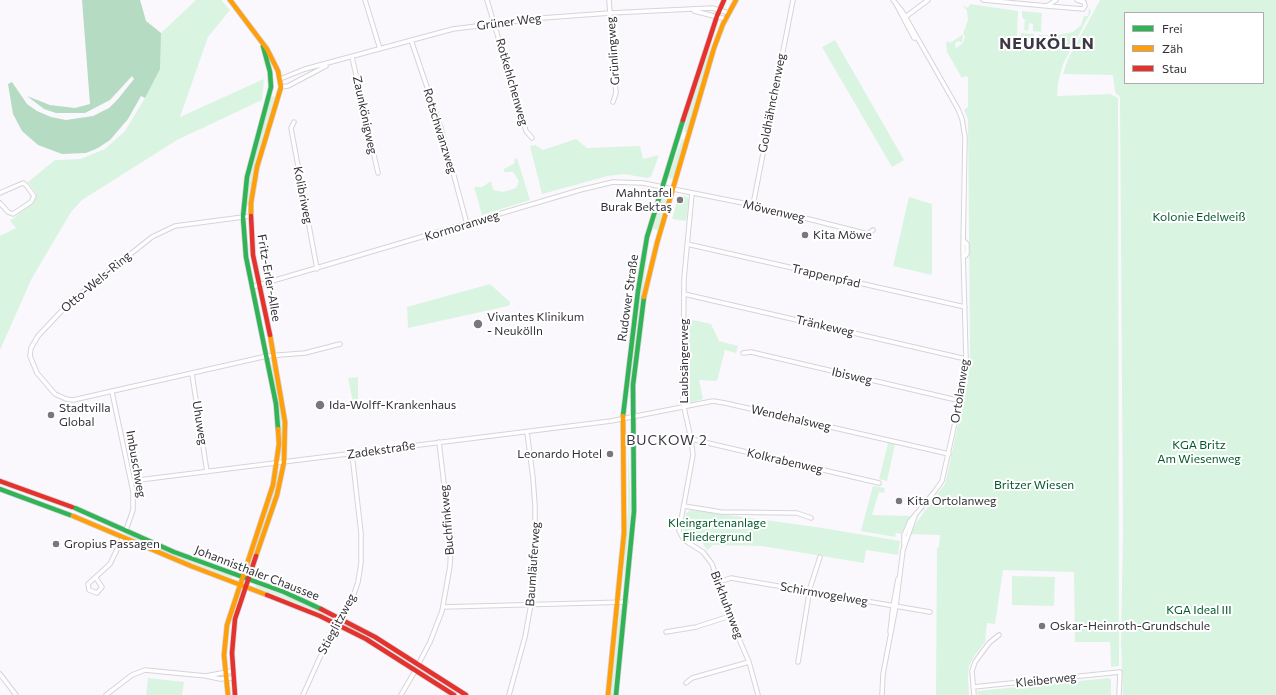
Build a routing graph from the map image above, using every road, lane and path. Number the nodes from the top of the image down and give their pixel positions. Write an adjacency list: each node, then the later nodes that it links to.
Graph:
1 (230, 0): 22 (main road)
2 (365, 0): 24 (street)
3 (487, 0): 21 (street, Rotkehlchenweg)
4 (609, 0): 16 (street, Grünlingweg)
5 (724, 0): 14 (main road, Rudower Straße)
6 (736, 0): 17 (main road, Rudower Straße)
7 (793, 0): 40 (street, Goldhähnchenweg)
8 (892, 0): 19 (street, Ortolanweg)
9 (928, 0): 19 (street)
10 (982, 0): 13 (street)
11 (1056, 0): 13 (street)
12 (1077, 0): 13 (street)
13 (1048, 6)
14 (720, 9): 15 (street, Grüner Weg); 17 (street, Grüner Weg); 18 (main road, Rudower Straße)
15 (691, 10): 16 (street, Grüner Weg); 18 (street, Grüner Weg)
16 (610, 13): 21 (street, Grüner Weg); 31 (street, Grünlingweg)
17 (728, 13): 20 (main road, Rudower Straße)
18 (717, 16): 20 (street, Grüner Weg); 35 (main road, Rudower Straße)
19 (904, 18): 50 (street, Ortolanweg)
20 (726, 19): 36 (main road, Rudower Straße)
21 (495, 24): 23 (street, Grüner Weg); 33 (street, Rotkehlchenweg)
22 (261, 40): 27 (main road, Fritz-Erler-Allee); 28 (main road)
23 (411, 40): 24 (street, Grüner Weg); 43 (street, Rotschwanzweg)
24 (380, 49): 25 (street, Grüner Weg)
25 (352, 57): 26 (street, Grüner Weg); 34 (street, Zaunkönigweg)
26 (332, 62): 27 (street, Grüner Weg); 30 (street, Grüner Weg)
27 (280, 79): 28 (main road); 30 (main road, Fritz-Erler-Allee)
28 (272, 80): 29 (main road, Fritz-Erler-Allee)
29 (271, 87): 30 (main road); 41 (main road, Fritz-Erler-Allee)
30 (281, 87): 42 (main road, Fritz-Erler-Allee)
31 (613, 102)
32 (294, 122): 46 (street, Kolibriweg)
33 (532, 138)
34 (378, 173)
35 (661, 187): 36 (street, Kormoranweg); 43 (street, Kormoranweg); 61 (main road, Rudower Straße)
36 (673, 189): 38 (street, Möwenweg); 60 (main road, Rudower Straße)
37 (0, 193): 39 (street)
38 (692, 193): 40 (street, Möwenweg); 45 (street, Laubsängerweg)
39 (0, 203)
40 (752, 205): 44 (street, Möwenweg)
41 (243, 216): 42 (street, Otto-Wels-Ring); 48 (main road, Fritz-Erler-Allee); 57 (street, Otto-Wels-Ring)
42 (250, 216): 47 (main road, Fritz-Erler-Allee)
43 (467, 224): 46 (street, Kormoranweg)
44 (873, 230)
45 (687, 244): 49 (street, Laubsängerweg); 50 (street, Trappenpfad)
46 (317, 269): 47 (street, Kormoranweg)
47 (259, 285): 48 (street, Kormoranweg); 54 (main road, Fritz-Erler-Allee)
48 (252, 287): 53 (main road, Fritz-Erler-Allee)
49 (684, 294): 55 (street, Tränkeweg); 59 (street, Laubsängerweg)
50 (966, 307): 55 (street, Ortolanweg)
51 (340, 344): 54 (street)
52 (744, 354): 58 (street, Ibisweg)
53 (267, 356): 54 (street); 56 (street, Otto-Wels-Ring); 68 (main road, Fritz-Erler-Allee)
54 (274, 356): 67 (main road, Fritz-Erler-Allee)
55 (966, 359): 58 (street, Ortolanweg)
56 (192, 374): 57 (street, Otto-Wels-Ring); 69 (street, Uhuweg)
57 (112, 392): 71 (street, Imbuschweg)
58 (961, 401): 66 (street, Ortolanweg)
59 (684, 407): 60 (street, Wendehalsweg); 63 (street, Laubsängerweg); 66 (street, Wendehalsweg)
60 (632, 418): 61 (street, Zadekstraße); 88 (main road, Rudower Straße)
61 (623, 419): 62 (street, Zadekstraße); 87 (main road, Rudower Straße)
62 (527, 432): 64 (street, Zadekstraße); 89 (street, Baumläuferweg)
63 (691, 439): 72 (street, Kolkrabenweg); 74 (street, Laubsängerweg)
64 (439, 442): 65 (street, Zadekstraße); 91 (street, Buchfinkweg)
65 (352, 454): 67 (street, Zadekstraße); 94 (street, Stieglitzweg)
66 (949, 454): 90 (street, Ortolanweg)
67 (284, 462): 68 (street, Zadekstraße); 82 (main road, Fritz-Erler-Allee)
68 (276, 463): 69 (street, Zadekstraße); 80 (main road, Fritz-Erler-Allee)
69 (208, 472): 71 (street, Zadekstraße)
70 (0, 481): 77 (main road, Johannisthaler Chaussee)
71 (131, 481): 77 (street, Imbuschweg)
72 (879, 483)
73 (0, 490): 78 (main road, Johannisthaler Chaussee)
74 (684, 506): 75 (street); 76 (street, Laubsängerweg)
75 (811, 518)
76 (680, 528): 83 (street, Birkhuhnweg)
77 (126, 530): 78 (main road, Imbuschweg); 80 (main road, Johannisthaler Chaussee)
78 (123, 537): 81 (street, Imbuschweg); 84 (main road, Johannisthaler Chaussee)
79 (820, 557): 86 (street)
80 (242, 577): 82 (main road, Johannisthaler Chaussee); 84 (main road, Fritz-Erler-Allee)
81 (96, 578): 81 (street, Imbuschweg)
82 (248, 579): 85 (main road, Fritz-Erler-Allee); 94 (main road, Johannisthaler Chaussee)
83 (718, 582): 86 (street, Schirmvogelweg); 93 (street, Birkhuhnweg)
84 (239, 585): 85 (main road, Johannisthaler Chaussee); 103 (main road, Fritz-Erler-Allee)
85 (246, 587): 95 (main road, Johannisthaler Chaussee); 101 (main road, Fritz-Erler-Allee)
86 (810, 592): 90 (street, Schirmvogelweg); 99 (street)
87 (617, 601): 88 (street); 89 (street); 119 (main road, Rudower Straße)
88 (626, 602): 120 (main road, Rudower Straße)
89 (531, 604): 91 (street); 118 (street, Baumläuferweg)
90 (894, 606): 92 (street, Schirmvogelweg); 122 (street, Ortolanweg)
91 (443, 607): 100 (street, Buchfinkweg)
92 (930, 612)
93 (730, 616): 96 (street); 98 (street, Birkhuhnweg)
94 (342, 619): 95 (street, Stieglitzweg); 100 (main road, Johannisthaler Chaussee)
95 (338, 624): 102 (main road, Johannisthaler Chaussee); 114 (street, Stieglitzweg)
96 (666, 632)
97 (999, 635): 109 (street)
98 (749, 662): 108 (street); 121 (street, Birkhuhnweg)
99 (798, 662)
100 (418, 665): 117 (main road, Johannisthaler Chaussee)
101 (232, 671): 103 (street); 107 (main road, Fritz-Erler-Allee)
102 (415, 671): 115 (street); 116 (main road, Johannisthaler Chaussee)
103 (225, 672): 105 (street); 106 (main road, Fritz-Erler-Allee)
104 (0, 674): 110 (street)
105 (206, 676): 106 (street); 111 (street)
106 (226, 678): 107 (street); 112 (main road, Fritz-Erler-Allee)
107 (233, 678): 113 (main road, Fritz-Erler-Allee)
108 (686, 683)
109 (973, 687): 123 (street); 124 (street, Kleiberweg)
110 (16, 695)
111 (106, 695)
112 (228, 695)
113 (235, 695)
114 (303, 695)
115 (401, 695)
116 (454, 695)
117 (466, 695)
118 (508, 695)
119 (608, 695)
120 (616, 695)
121 (758, 695)
122 (882, 695)
123 (974, 695)
124 (1119, 695)

